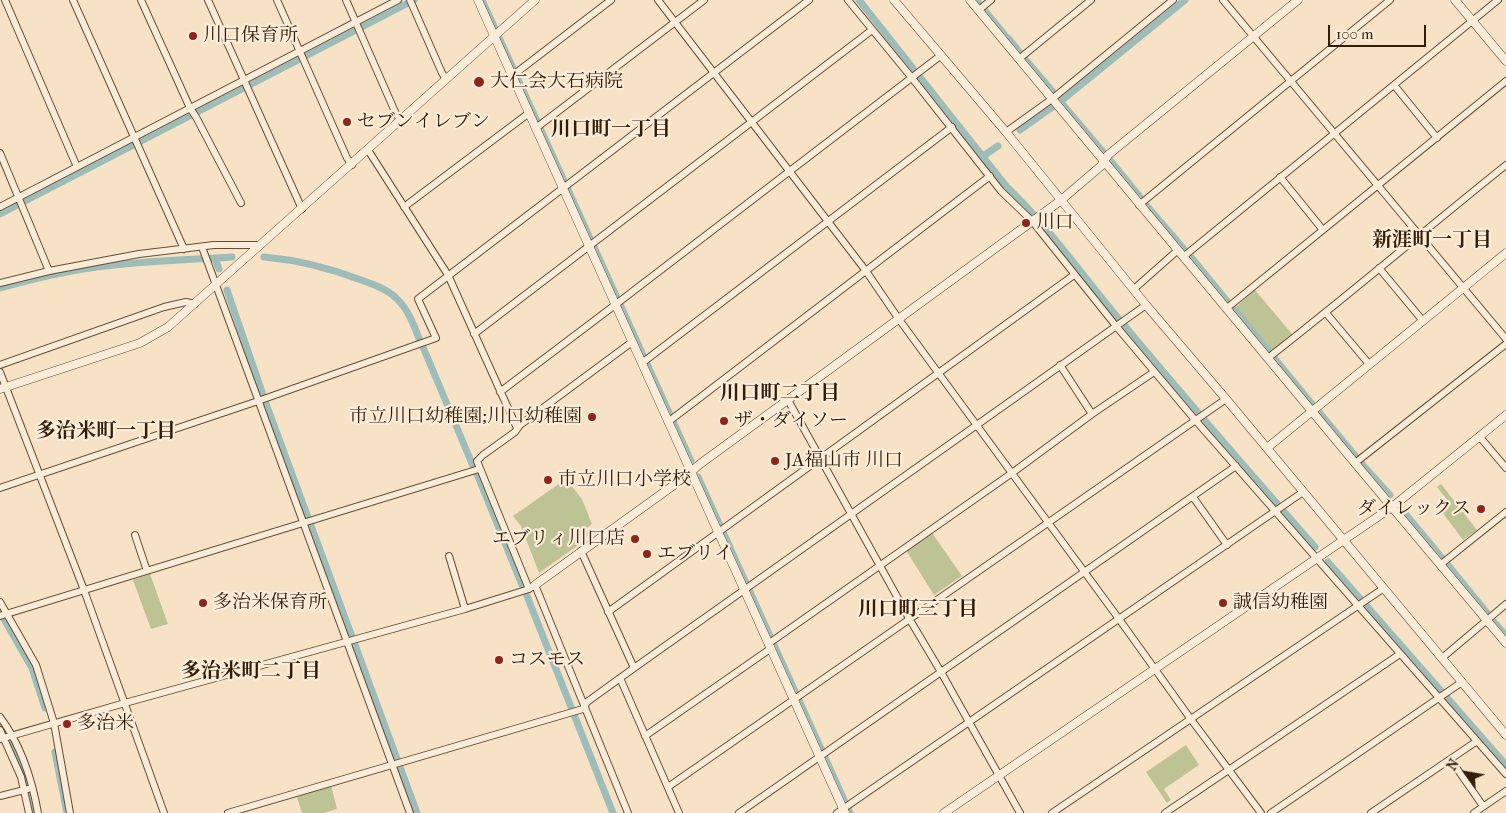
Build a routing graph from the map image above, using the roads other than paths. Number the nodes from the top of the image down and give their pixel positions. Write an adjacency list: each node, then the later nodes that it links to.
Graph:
1 (5, 0): 61 (street)
2 (73, 0): 55 (street)
3 (141, 0): 46 (street)
4 (208, 0): 43 (street)
5 (277, 0): 33 (street)
6 (346, 0): 29 (street)
7 (398, 0): 29 (street)
8 (478, 0): 31 (street)
9 (535, 0): 31 (street)
10 (611, 0): 38 (street)
11 (658, 0): 28 (street)
12 (704, 0): 28 (street)
13 (809, 0): 37 (street)
14 (848, 0): 30 (street)
15 (894, 0): 34 (street)
16 (970, 0): 26 (street)
17 (991, 0): 26 (street)
18 (1091, 0): 35 (street)
19 (1174, 0): 45 (street)
20 (1223, 0): 32 (street)
21 (1298, 0): 32 (street)
22 (1390, 0): 41 (street)
23 (1455, 0): 27 (street)
24 (1498, 0): 27 (street)
25 (411, 2): 40 (street)
26 (979, 10): 35 (street)
27 (1472, 21): 36 (street); 44 (street)
28 (675, 22): 37 (street); 51 (street)
29 (357, 26): 33 (street); 48 (street)
30 (872, 30): 39 (street); 49 (street)
31 (494, 37): 38 (street); 40 (street)
32 (1253, 37): 41 (street); 58 (street)
33 (300, 52): 43 (street); 59 (street)
34 (940, 56): 39 (street); 52 (street)
35 (1019, 59): 45 (street)
36 (1506, 61)
37 (713, 72): 49 (street); 66 (street)
38 (512, 76): 47 (street)
39 (912, 78): 50 (street); 62 (street)
40 (446, 79): 48 (street)
41 (1290, 81): 53 (street); 70 (street)
42 (1506, 81): 54 (street)
43 (245, 84): 46 (street); 73 (street)
44 (1394, 85): 53 (street); 54 (street)
45 (1055, 102): 52 (street); 58 (street)
46 (190, 110): 55 (street); 69 (street)
47 (529, 113): 51 (street); 72 (street)
48 (401, 120): 56 (street)
49 (751, 122): 62 (street); 79 (street)
50 (952, 126): 63 (street); 75 (street)
51 (536, 128): 66 (street)
52 (1006, 132): 68 (street)
53 (1334, 135): 64 (street); 65 (street)
54 (1437, 138): 65 (street)
55 (136, 141): 61 (street); 81 (street)
56 (368, 150): 59 (street); 72 (street)
57 (0, 153): 67 (street)
58 (1104, 161): 68 (street); 70 (street)
59 (352, 165): 73 (street)
60 (1506, 165): 77 (street)
61 (77, 167): 67 (street)
62 (790, 172): 75 (street); 96 (street)
63 (990, 176): 74 (street); 87 (street)
64 (1280, 177): 76 (street); 84 (street)
65 (1377, 185): 76 (street); 77 (street)
66 (562, 188): 79 (street); 88 (street)
67 (20, 201): 71 (street); 86 (street)
68 (1060, 201): 74 (street); 92 (street)
69 (241, 203)
70 (1139, 205): 82 (street)
71 (0, 207)
72 (404, 207): 88 (street)
73 (302, 209): 78 (street)
74 (1037, 218): 89 (street); 99 (street)
75 (828, 222): 87 (street); 107 (street)
76 (1323, 230): 97 (street)
77 (1419, 235): 85 (street); 93 (street)
78 (260, 245): 80 (street); 91 (street)
79 (589, 246): 96 (street); 102 (street)
80 (202, 247): 81 (street); 91 (street)
81 (184, 249): 86 (street)
82 (1178, 250): 84 (street); 92 (street)
83 (1506, 253): 93 (street)
84 (1183, 257): 97 (street)
85 (1379, 268): 98 (street); 100 (street)
86 (49, 271): 90 (street)
87 (866, 271): 99 (street); 123 (street)
88 (448, 275): 102 (street); 116 (street)
89 (1074, 275): 101 (street); 113 (street)
90 (0, 283)
91 (216, 286): 94 (street); 116 (street)
92 (1134, 288): 95 (street)
93 (1463, 288): 100 (street); 103 (street)
94 (195, 304): 109 (street); 114 (street)
95 (1146, 305): 101 (street); 117 (street)
96 (615, 306): 104 (street); 115 (street)
97 (1227, 308): 106 (street)
98 (1326, 313): 106 (street); 108 (street)
99 (898, 318): 113 (street); 118 (street)
100 (1422, 321): 108 (street)
101 (1116, 326): 110 (street); 112 (street)
102 (474, 334): 115 (street)
103 (1506, 340)
104 (632, 342): 107 (street); 125 (street)
105 (1506, 344): 129 (street)
106 (1268, 358): 119 (street)
107 (642, 363): 123 (street)
108 (1369, 364): 119 (street)
109 (0, 365)
110 (1060, 365): 120 (street); 124 (street)
111 (0, 372): 114 (street)
112 (1154, 372): 120 (street); 122 (street)
113 (938, 373): 124 (street); 128 (street)
114 (3, 388): 134 (street)
115 (500, 392): 125 (street)
116 (262, 399): 134 (street); 143 (street)
117 (1226, 399): 122 (street); 127 (street)
118 (788, 400): 128 (street); 133 (street)
119 (1311, 411): 127 (street); 129 (street)
120 (1092, 414): 135 (street)
121 (1506, 415): 126 (street)
122 (1196, 421): 130 (street); 144 (street)
123 (668, 422): 133 (street)
124 (976, 425): 135 (street); 142 (street)
125 (517, 428): 132 (street)
126 (1479, 436): 131 (street); 139 (street)
127 (1267, 448): 137 (street)
128 (820, 458): 142 (street); 145 (street)
129 (1355, 464): 139 (street)
130 (1236, 466): 138 (street); 140 (street)
131 (1506, 468)
132 (479, 469): 143 (street); 156 (street)
133 (690, 472): 145 (street); 149 (street)
134 (40, 474): 136 (street); 158 (street)
135 (1012, 474): 144 (street); 153 (street)
136 (0, 488)
137 (1303, 492): 140 (street); 147 (street)
138 (1193, 496): 148 (street); 155 (street)
139 (1392, 507): 147 (street); 152 (street)
140 (1276, 510): 148 (street); 151 (street)
141 (1506, 512): 152 (street)
142 (852, 514): 153 (street); 159 (street)
143 (307, 522): 154 (street); 169 (street)
144 (1049, 523): 155 (street); 167 (street)
145 (718, 532): 159 (street); 164 (street)
146 (134, 535): 154 (street)
147 (1343, 540): 151 (street); 157 (street)
148 (1227, 545): 166 (street)
149 (581, 551): 156 (street); 164 (street)
150 (449, 556): 163 (street)
151 (1317, 559): 162 (street); 175 (street)
152 (1440, 565): 168 (street)
153 (880, 566): 167 (street); 171 (street)
154 (147, 571): 158 (street)
155 (1084, 572): 166 (street); 176 (street)
156 (532, 587): 163 (street); 182 (street)
157 (1384, 588): 162 (street); 173 (street)
158 (84, 590): 165 (street); 181 (street)
159 (744, 591): 171 (street); 174 (street)
160 (0, 602): 165 (street)
161 (1506, 604): 168 (street)
162 (1359, 606): 172 (street); 184 (street)
163 (465, 608): 169 (street)
164 (608, 612): 174 (street)
165 (3, 615): 186 (street)
166 (1119, 619): 175 (street); 185 (street)
167 (910, 620): 176 (street); 180 (street)
168 (1487, 620): 170 (street); 173 (street)
169 (351, 640): 181 (street); 194 (street)
170 (1506, 643)
171 (769, 646): 180 (street); 189 (street)
172 (1400, 654): 179 (street); 195 (street)
173 (1442, 658): 178 (street)
174 (634, 668): 177 (street)
175 (1155, 669): 184 (street); 197 (street)
176 (941, 672): 185 (street); 192 (street)
177 (620, 678): 182 (street); 189 (street)
178 (1462, 682): 179 (street); 188 (street)
179 (1439, 698): 191 (street); 218 (street)
180 (794, 700): 192 (street); 198 (street)
181 (125, 702): 186 (street); 207 (street)
182 (585, 705): 194 (street); 210 (street)
183 (0, 717): 190 (street)
184 (1190, 718): 195 (street); 215 (street)
185 (970, 722): 197 (street); 203 (street)
186 (54, 723): 190 (street); 206 (street)
187 (0, 730): 190 (street)
188 (1506, 735)
189 (645, 736): 198 (street)
190 (7, 737): 199 (street)
191 (1477, 741): 193 (street); 196 (street)
192 (819, 758): 203 (street); 212 (street)
193 (1451, 760): 202 (street); 219 (street)
194 (397, 764): 208 (street); 209 (street)
195 (1229, 770): 216 (street); 217 (street)
196 (1506, 774)
197 (1000, 775): 213 (street); 214 (street)
198 (668, 787): 211 (street)
199 (29, 788): 201 (street); 204 (street); 205 (street)
200 (1506, 791): 202 (street)
201 (0, 796)
202 (1483, 806): 220 (street)
203 (841, 812)
204 (29, 813)
205 (38, 813)
206 (70, 813)
207 (164, 813)
208 (228, 813)
209 (410, 813)
210 (628, 813)
211 (679, 813)
212 (739, 813)
213 (944, 813)
214 (1020, 813)
215 (1052, 813)
216 (1165, 813)
217 (1261, 813)
218 (1271, 813)
219 (1371, 813)
220 (1474, 813)

